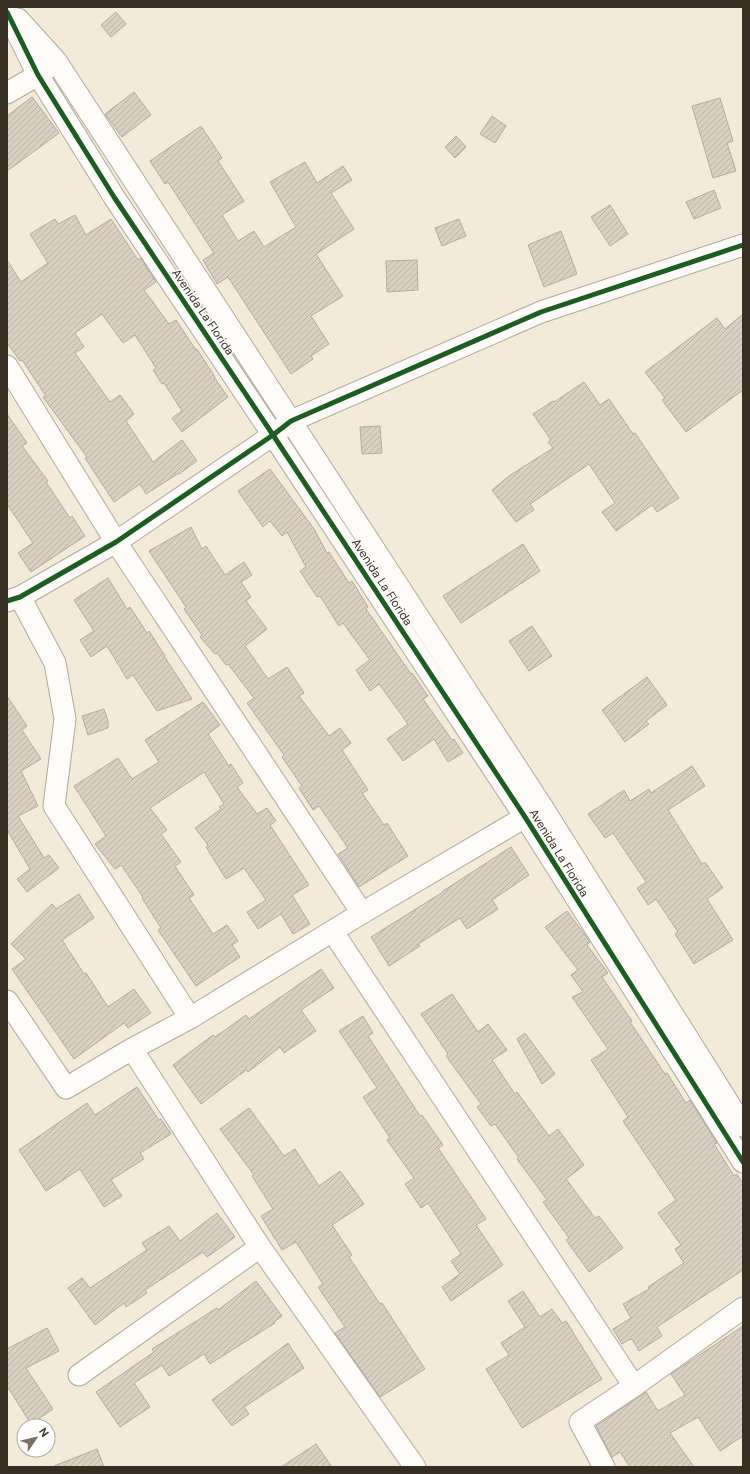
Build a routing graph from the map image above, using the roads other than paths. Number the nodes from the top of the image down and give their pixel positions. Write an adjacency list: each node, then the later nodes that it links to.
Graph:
1 (7, 7): 3 (street)
2 (7, 12): 4 (street, Avenida La Florida)
3 (56, 61): 4 (street); 8 (street)
4 (38, 75): 5 (street); 9 (street, Avenida La Florida)
5 (7, 93)
6 (743, 244): 8 (street)
7 (7, 366): 10 (street)
8 (291, 421): 9 (street); 12 (street)
9 (273, 435): 10 (street); 12 (street, Avenida La Florida)
10 (116, 542): 11 (street); 13 (street)
11 (14, 599): 16 (street)
12 (533, 811): 13 (street); 18 (street); 19 (street, Avenida La Florida)
13 (362, 913): 14 (street)
14 (333, 932): 16 (street); 23 (street)
15 (7, 1001): 17 (street)
16 (190, 1018): 17 (street)
17 (132, 1049): 20 (street)
18 (743, 1126)
19 (743, 1162)
20 (260, 1247): 22 (street); 24 (street)
21 (743, 1308): 23 (street)
22 (79, 1375)
23 (634, 1386): 25 (street)
24 (415, 1467)
25 (604, 1467)

